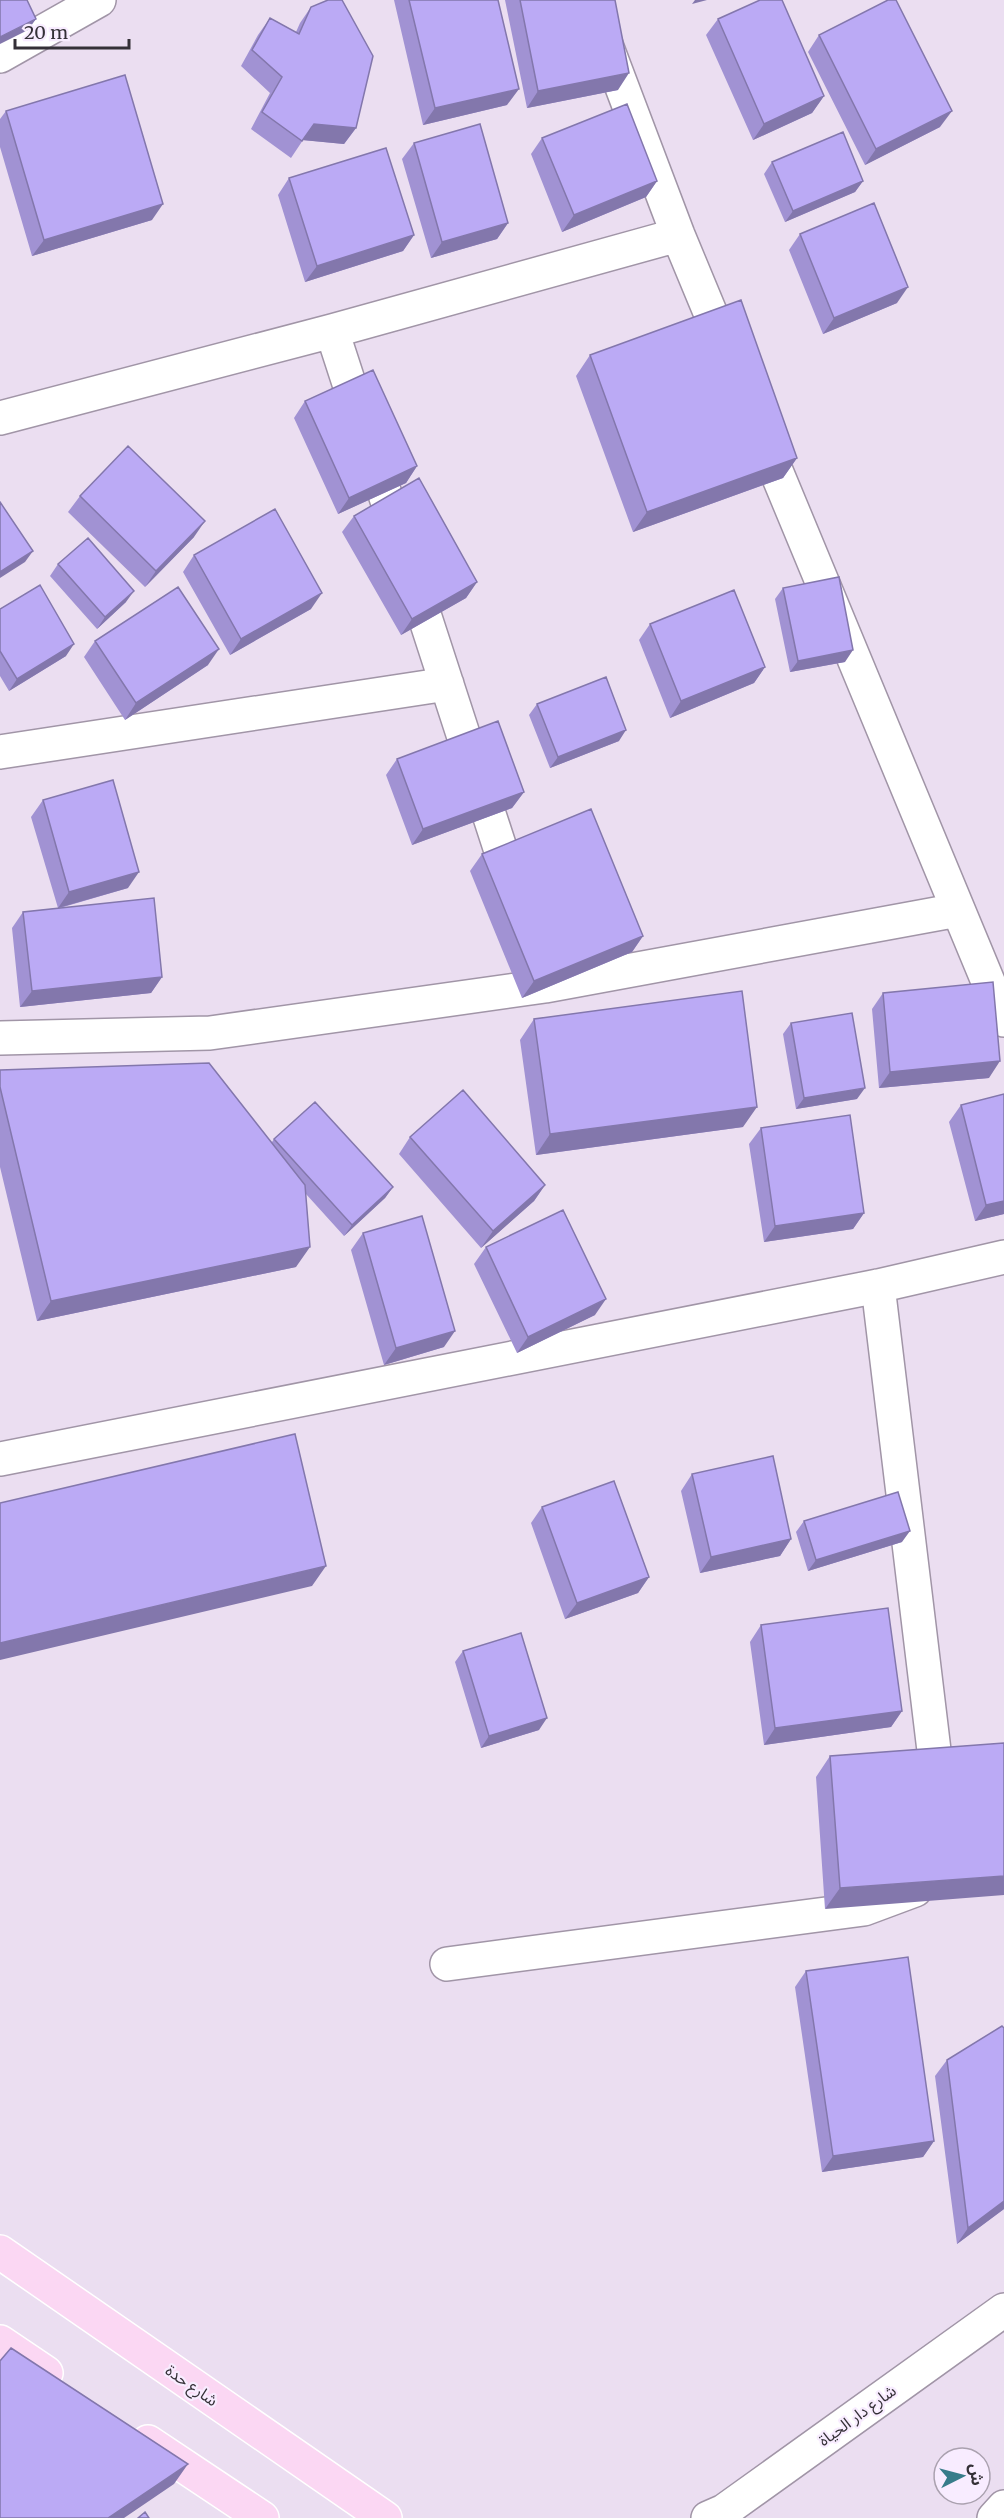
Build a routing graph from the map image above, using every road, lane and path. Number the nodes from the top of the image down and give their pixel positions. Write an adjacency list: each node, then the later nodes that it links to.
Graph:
1 (97, 0): 3 (street)
2 (589, 0): 4 (street)
3 (0, 56)
4 (678, 235): 5 (street); 6 (street)
5 (332, 331): 8 (street); 9 (street)
6 (738, 379)
7 (751, 412): 11 (street)
8 (0, 418)
9 (447, 684): 10 (street); 12 (street)
10 (0, 752)
11 (958, 910): 14 (street); 15 (street)
12 (523, 919)
13 (534, 952): 14 (street)
14 (545, 986): 16 (street)
15 (1004, 1020)
16 (0, 1038)
17 (1004, 1257): 18 (street)
18 (878, 1286): 19 (street); 20 (street)
19 (0, 1459)
20 (942, 1818)
21 (939, 1881): 22 (street)
22 (447, 1964)
23 (0, 2252): 30 (main road, شارع حدة)
24 (1004, 2310): 31 (street, شارع دار الحياة)
25 (0, 2342): 26 (main road)
26 (68, 2388)
27 (126, 2427): 29 (main road)
28 (1004, 2507): 32 (street)
29 (262, 2518)
30 (385, 2518)
31 (708, 2518)
32 (994, 2518)

